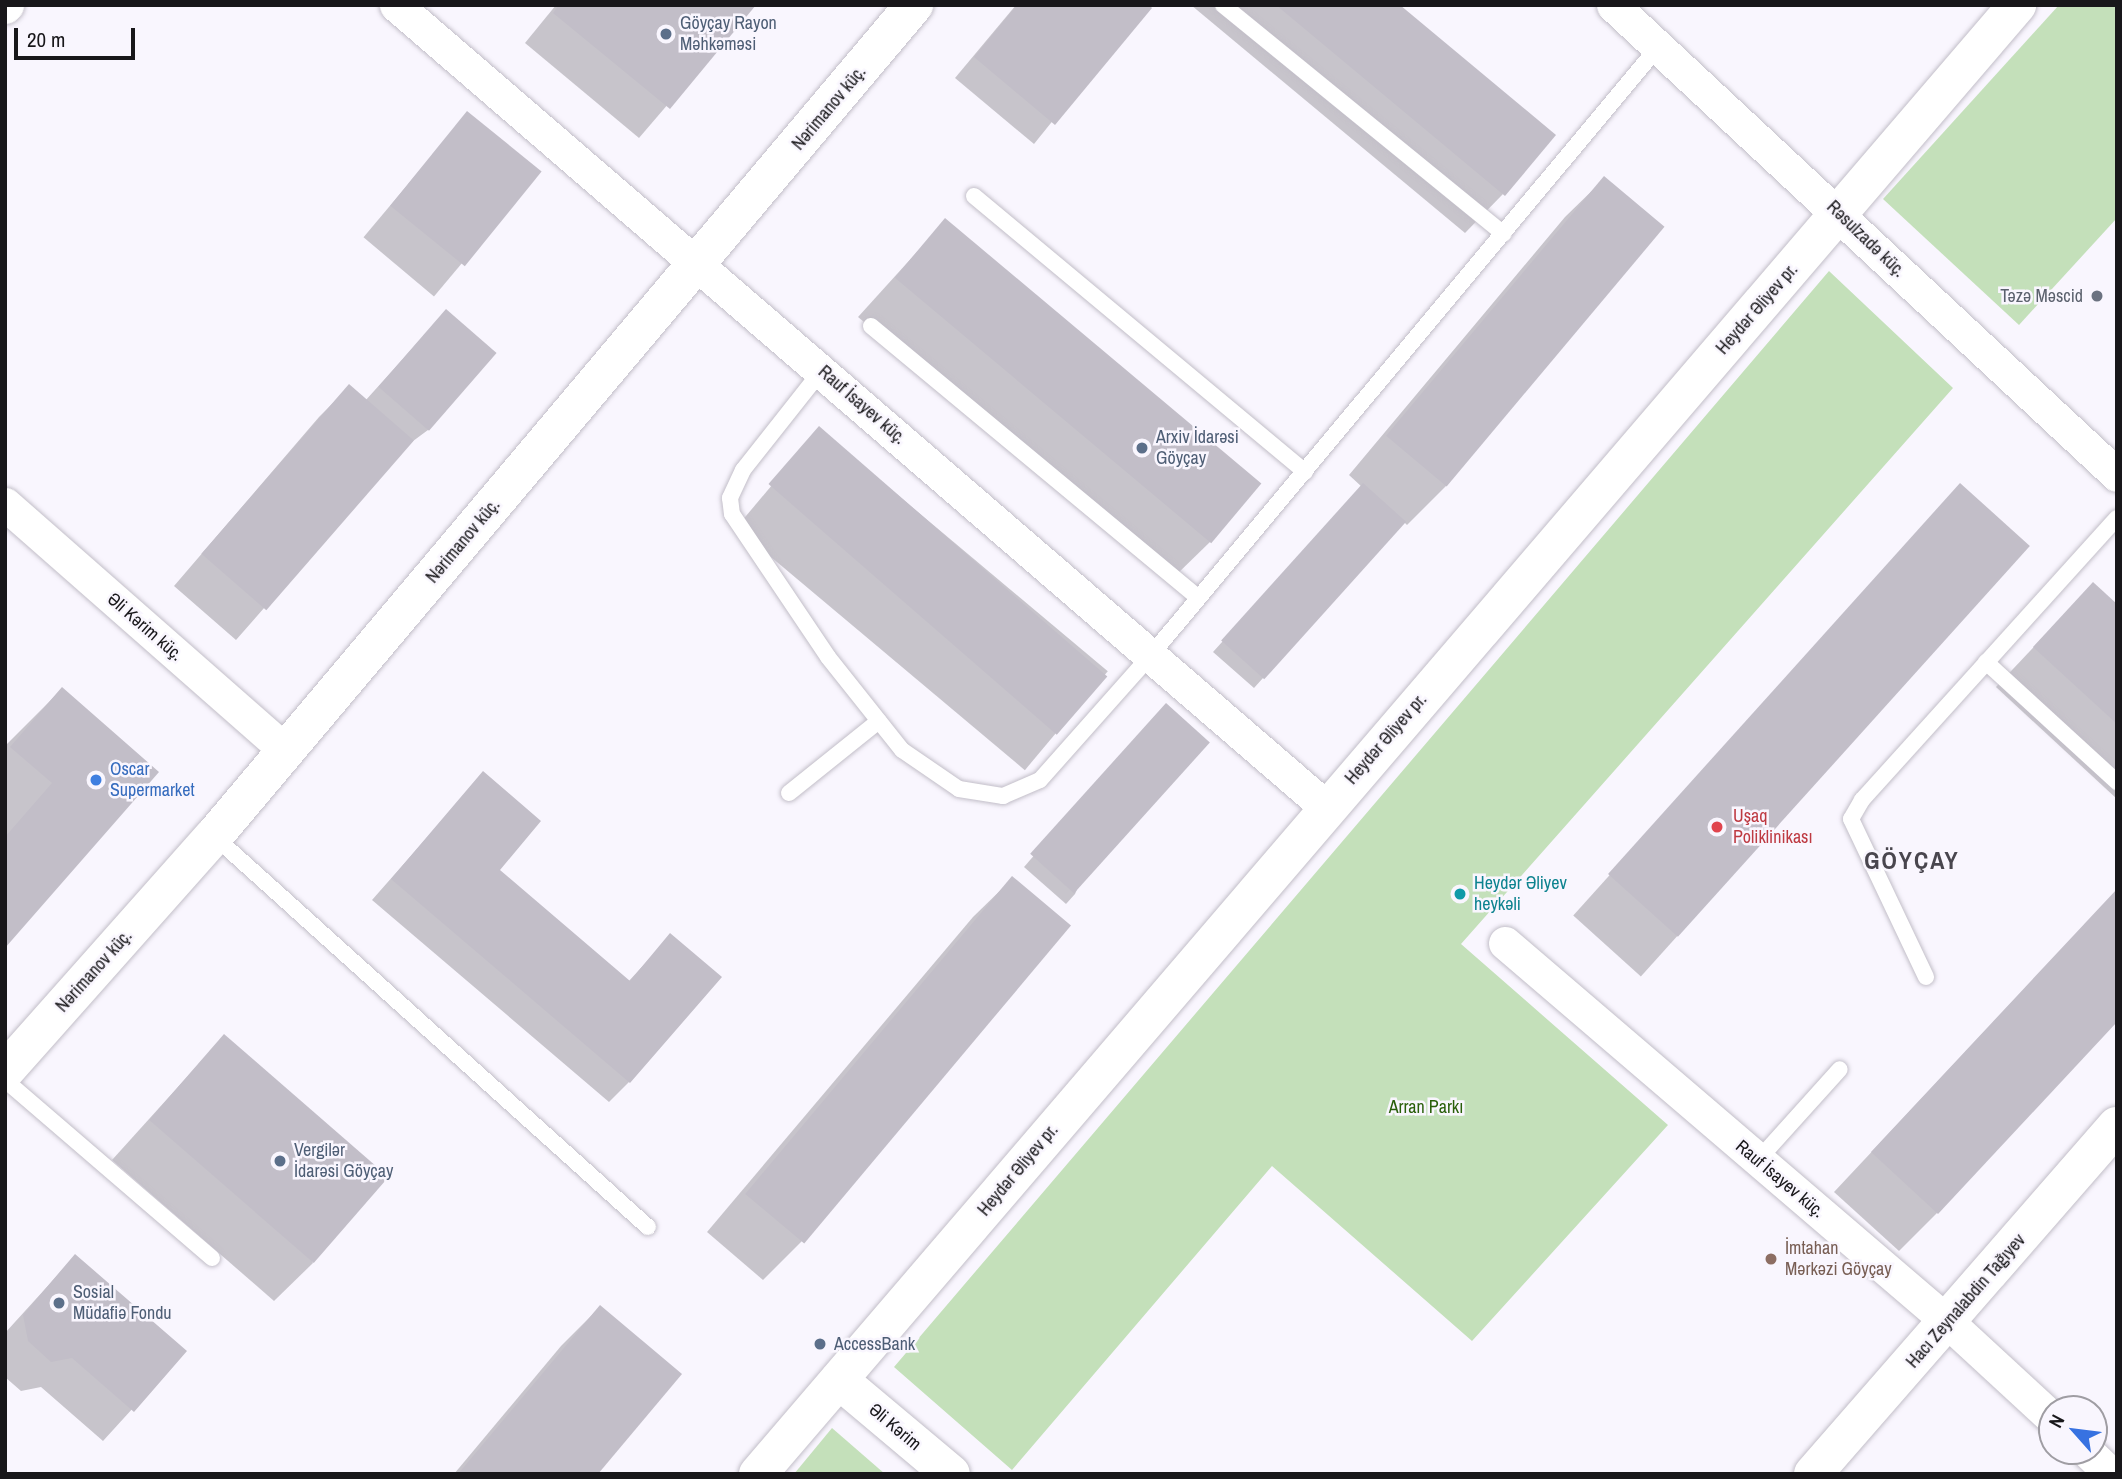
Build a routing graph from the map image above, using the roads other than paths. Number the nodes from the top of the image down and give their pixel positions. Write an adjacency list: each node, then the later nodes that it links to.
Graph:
1 (396, 5): 10 (street, Rauf İsayev küç.)
2 (914, 5): 10 (main road, Nərimanov küç.)
3 (1223, 5): 9 (lane)
4 (1613, 5): 6 (street, Rəsulzadə küç.)
5 (2017, 5): 8 (main road, Heydər Əliyev pr.)
6 (1659, 46): 8 (street, Rəsulzadə küç.); 9 (lane)
7 (974, 196): 13 (lane)
8 (1840, 213): 14 (street, Rəsulzadə küç.); 24 (main road, Heydər Əliyev pr.)
9 (1504, 234): 13 (lane)
10 (699, 264): 12 (street, Rauf İsayev küç.); 21 (main road, Nərimanov küç.)
11 (871, 326): 17 (lane)
12 (822, 370): 18 (street, Rauf İsayev küç.); 20 (lane)
13 (1305, 472): 17 (lane)
14 (2117, 475)
15 (5, 505): 21 (street, Əli Kərim küç.)
16 (2117, 518): 19 (lane)
17 (1198, 597): 18 (lane)
18 (1151, 655): 20 (lane); 24 (street, Rauf İsayev küç.)
19 (1986, 663): 22 (lane); 27 (lane)
20 (879, 721): 23 (lane)
21 (285, 750): 25 (main road, Nərimanov küç.)
22 (2117, 782)
23 (789, 793)
24 (1326, 808): 36 (main road, Heydər Əliyev pr.)
25 (214, 836): 29 (main road, Nərimanov küç.); 33 (lane)
26 (1505, 943): 32 (street, Rauf İsayev küç.)
27 (1926, 977)
28 (1840, 1069): 32 (lane)
29 (5, 1071)
30 (5, 1080): 34 (lane)
31 (2117, 1126): 35 (main road, Hacı Zeynalabdin Tağıyev)
32 (1758, 1160): 35 (street, Rauf İsayev küç.)
33 (648, 1227)
34 (212, 1258)
35 (1950, 1323): 37 (street, Rauf İsayev küç.); 38 (main road, Hacı Zeynalabdin Tağıyev)
36 (839, 1380): 39 (main road, Heydər Əliyev pr.); 40 (main road, Əli Kərim)
37 (2038, 1405)
38 (1823, 1470)
39 (758, 1474)
40 (951, 1474)

